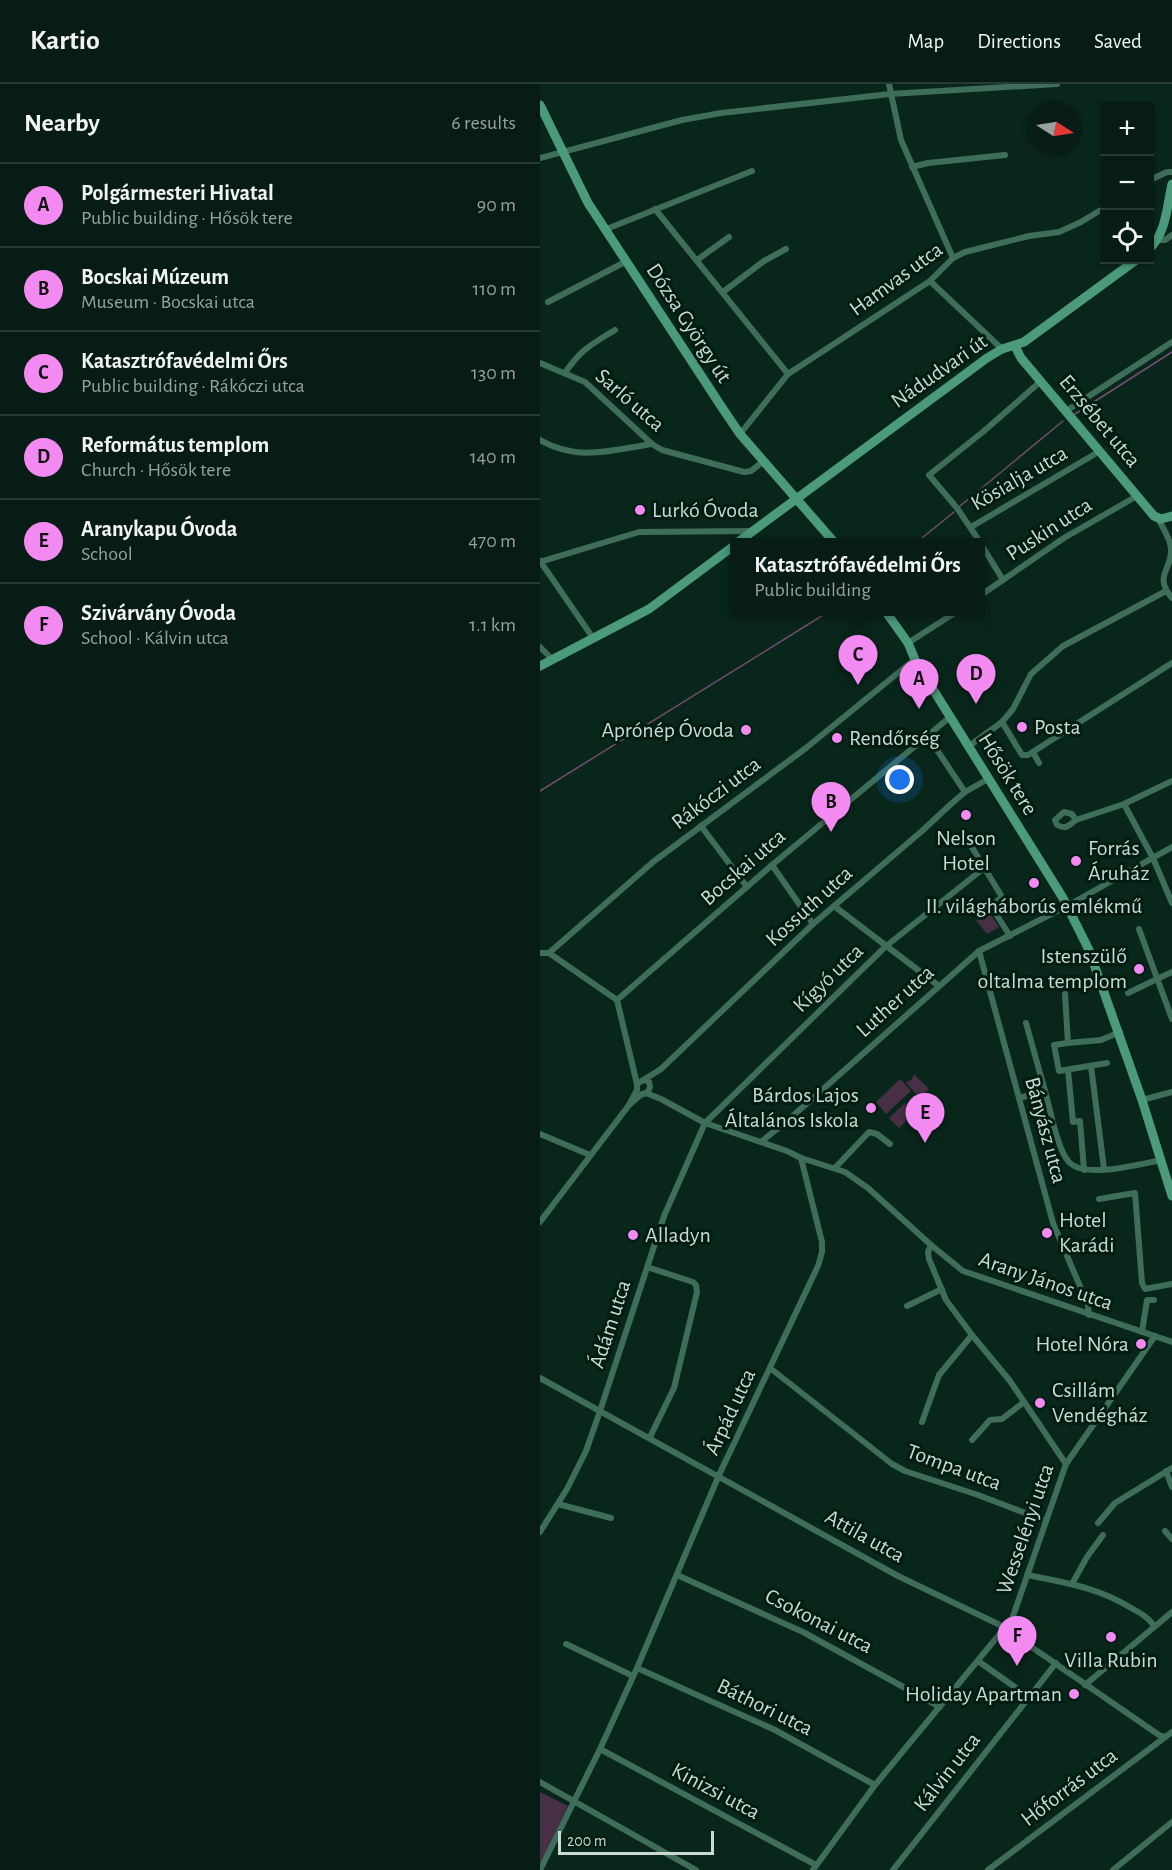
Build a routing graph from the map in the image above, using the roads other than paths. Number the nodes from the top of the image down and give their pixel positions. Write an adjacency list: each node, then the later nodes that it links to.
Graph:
1 (889, 84): 3 (street)
2 (1057, 84): 3 (street)
3 (890, 94): 5 (street); 8 (street)
4 (540, 105): 5 (main road, Dózsa György út)
5 (562, 153): 7 (street); 15 (main road, Dózsa György út)
6 (1005, 155): 8 (street)
7 (540, 158)
8 (912, 167): 21 (street)
9 (752, 171): 13 (street)
10 (1172, 172): 11 (street)
11 (1154, 178)
12 (1172, 184): 18 (main road)
13 (655, 209): 15 (street); 22 (street)
14 (1101, 210): 21 (street, Hamvas utca)
15 (604, 230): 23 (main road, Dózsa György út)
16 (1172, 235): 18 (street)
17 (729, 237): 22 (street)
18 (1157, 240): 19 (main road)
19 (1154, 243)
20 (786, 249): 26 (street)
21 (953, 258): 25 (street, Hamvas utca)
22 (697, 260): 26 (street)
23 (625, 262): 27 (street); 37 (main road, Dózsa György út)
24 (1131, 264): 30 (main road, Nádudvari út)
25 (930, 281): 31 (street); 34 (street, Hamvas utca)
26 (723, 292): 34 (street)
27 (548, 302)
28 (615, 330): 33 (street)
29 (1172, 342): 36 (street)
30 (1015, 346): 31 (main road, Nádudvari út); 35 (main road, Erzsébet utca)
31 (1002, 350): 43 (main road, Nádudvari út)
32 (540, 363): 33 (street, Sarló utca)
33 (564, 373): 39 (street, Sarló utca)
34 (788, 374): 37 (street, Hamvas utca)
35 (1041, 381): 36 (main road, Erzsébet utca); 46 (street)
36 (1066, 411): 40 (main road, Erzsébet utca)
37 (740, 434): 41 (main road, Dózsa György út)
38 (540, 440): 39 (street)
39 (652, 444): 41 (street, Sarló utca)
40 (1100, 451): 42 (main road, Erzsébet utca); 46 (street, Kösialja utca)
41 (764, 461): 43 (main road, Dózsa György út)
42 (1137, 496): 45 (main road, Erzsébet utca); 54 (street, Puskin utca)
43 (797, 499): 47 (main road, Nádudvari út); 49 (main road, Dózsa György út)
44 (1172, 516): 45 (main road)
45 (1158, 518): 55 (street)
46 (971, 527): 50 (street, Kösialja utca)
47 (753, 531): 48 (main road, Nádudvari út); 53 (street)
48 (744, 538)
49 (830, 538)
50 (978, 538)
51 (730, 549): 60 (main road, Nádudvari út)
52 (985, 550): 54 (street, Kösialja utca)
53 (541, 561): 60 (street)
54 (1003, 580): 56 (street, Puskin utca)
55 (1166, 591): 57 (street); 68 (street)
56 (985, 592)
57 (1172, 598)
58 (889, 616): 61 (main road)
59 (950, 616): 61 (street)
60 (593, 638): 63 (main road, Nádudvari út)
61 (908, 643): 64 (main road)
62 (540, 647): 63 (street)
63 (553, 660): 66 (main road, Nádudvari út)
64 (916, 660): 67 (main road, Hősök tere); 78 (street, Rákóczi utca)
65 (1172, 663): 71 (street)
66 (540, 666)
67 (950, 717): 69 (street, Bocskai utca); 70 (main road, Hősök tere)
68 (1002, 722): 70 (street); 71 (street)
69 (927, 735): 75 (street, Hősök tere); 82 (street, Bocskai utca)
70 (969, 746): 73 (main road, Hősök tere)
71 (1034, 752): 72 (street)
72 (1040, 763)
73 (988, 779): 75 (street, Kossuth utca); 87 (main road, Hősök tere)
74 (1172, 781): 76 (street)
75 (965, 792): 86 (street, Kossuth utca)
76 (1124, 804): 77 (street); 81 (street)
77 (1076, 820)
78 (701, 826): 84 (street); 94 (street, Rákóczi utca)
79 (970, 844): 83 (street)
80 (1172, 847): 81 (street, Luther utca)
81 (1153, 858): 85 (street); 87 (street, Luther utca)
82 (772, 865): 84 (street, Bocskai utca); 88 (street)
83 (984, 868): 90 (street); 91 (street, Kígyó utca)
84 (747, 887): 100 (street, Bocskai utca)
85 (1172, 903)
86 (834, 906): 88 (street, Kossuth utca); 91 (street)
87 (1067, 906): 90 (street, Luther utca); 103 (main road, Hősök tere)
88 (813, 924): 108 (street, Kossuth utca)
89 (1139, 929): 96 (street)
90 (1010, 936): 92 (street, Luther utca)
91 (885, 947): 97 (street); 113 (street, Kígyó utca)
92 (980, 951): 97 (street, Luther utca); 111 (street, Bányász utca)
93 (540, 953): 94 (street)
94 (549, 954): 100 (street)
95 (1172, 972): 96 (street)
96 (1158, 978): 98 (street); 101 (street)
97 (939, 986): 115 (street, Luther utca)
98 (1128, 993)
99 (1065, 994): 104 (street)
100 (617, 1000): 108 (street, Arany János utca)
101 (1172, 1019)
102 (1026, 1023): 109 (street)
103 (1119, 1032): 104 (street); 112 (main road, Hősök tere)
104 (1068, 1043): 107 (street)
105 (1107, 1063): 106 (street)
106 (1091, 1066): 107 (street); 121 (street)
107 (1068, 1070): 122 (street)
108 (644, 1087): 113 (street, Arany János utca); 117 (street, Kossuth utca)
109 (1045, 1091): 111 (street); 122 (street)
110 (1172, 1092): 112 (street)
111 (1019, 1098): 132 (street, Bányász utca)
112 (1143, 1100): 119 (main road, Hősök tere)
113 (705, 1123): 115 (street, Arany János utca); 127 (street, Ádám utca)
114 (540, 1134): 117 (street)
115 (761, 1142): 118 (street, Arany János utca)
116 (890, 1144): 120 (street)
117 (590, 1155): 125 (street, Kossuth utca)
118 (801, 1158): 120 (street, Arany János utca); 137 (street, Árpád utca)
119 (1162, 1160): 121 (street); 123 (main road, Hősök tere)
120 (835, 1168): 126 (street, Arany János utca)
121 (1104, 1169): 122 (street)
122 (1084, 1170)
123 (1172, 1196)
124 (1099, 1199): 128 (street)
125 (540, 1222)
126 (931, 1245): 129 (street); 132 (street, Arany János utca)
127 (647, 1267): 140 (street, Ádám utca); 142 (street)
128 (1172, 1284)
129 (942, 1289): 131 (street); 134 (street)
130 (1154, 1300): 133 (street)
131 (907, 1306)
132 (1089, 1315): 133 (street, Arany János utca)
133 (1142, 1332): 135 (street, Arany János utca)
134 (972, 1335): 139 (street); 141 (street)
135 (1155, 1336): 136 (street, Arany János utca); 144 (street, Wesselényi utca)
136 (1172, 1342)
137 (770, 1368): 146 (street, Árpád utca); 150 (street, Tompa utca)
138 (540, 1378): 140 (street, Attila utca)
139 (1024, 1402): 143 (street); 144 (street)
140 (600, 1411): 142 (street, Attila utca); 148 (street, Ádám utca)
141 (922, 1422)
142 (650, 1437): 146 (street, Attila utca)
143 (972, 1440)
144 (1066, 1464): 150 (street, Wesselényi utca)
145 (1169, 1469): 147 (street); 151 (street)
146 (719, 1475): 156 (street, Árpád utca); 161 (street, Attila utca)
147 (1172, 1487)
148 (558, 1504): 149 (street); 153 (street, Ádám utca)
149 (611, 1518)
150 (1046, 1521): 157 (street, Wesselényi utca)
151 (1098, 1523)
152 (1165, 1531): 155 (street)
153 (540, 1532)
154 (1103, 1535): 158 (street)
155 (1172, 1539)
156 (677, 1575): 165 (street, Árpád utca); 169 (street, Csokonai utca)
157 (1027, 1575): 158 (street); 161 (street, Wesselényi utca)
158 (1072, 1584): 160 (street)
159 (1172, 1612): 160 (street)
160 (1154, 1626): 167 (street)
161 (1005, 1629): 163 (street, Wesselényi utca); 164 (street, Attila utca)
162 (566, 1644): 166 (street)
163 (978, 1661): 168 (street); 169 (street, Wesselényi utca)
164 (1056, 1663): 167 (street, Attila utca); 168 (street, Kálvin utca)
165 (637, 1668): 166 (street, Árpád utca); 174 (street, Báthori utca)
166 (633, 1676): 172 (street, Árpád utca)
167 (1085, 1684): 171 (street, Attila utca)
168 (1029, 1697): 180 (street, Kálvin utca)
169 (940, 1707): 174 (street, Wesselényi utca)
170 (1172, 1732): 171 (street, Hőforrás utca)
171 (1166, 1737): 181 (street, Hőforrás utca)
172 (600, 1749): 175 (street, Árpád utca); 177 (street, Kinizsi utca)
173 (540, 1782): 175 (street)
174 (875, 1785): 177 (street, Wesselényi utca)
175 (574, 1800): 178 (street, Árpád utca); 179 (street)
176 (1172, 1822): 182 (street)
177 (814, 1867)
178 (540, 1870)
179 (696, 1870)
180 (892, 1870)
181 (988, 1870)
182 (1113, 1870)

